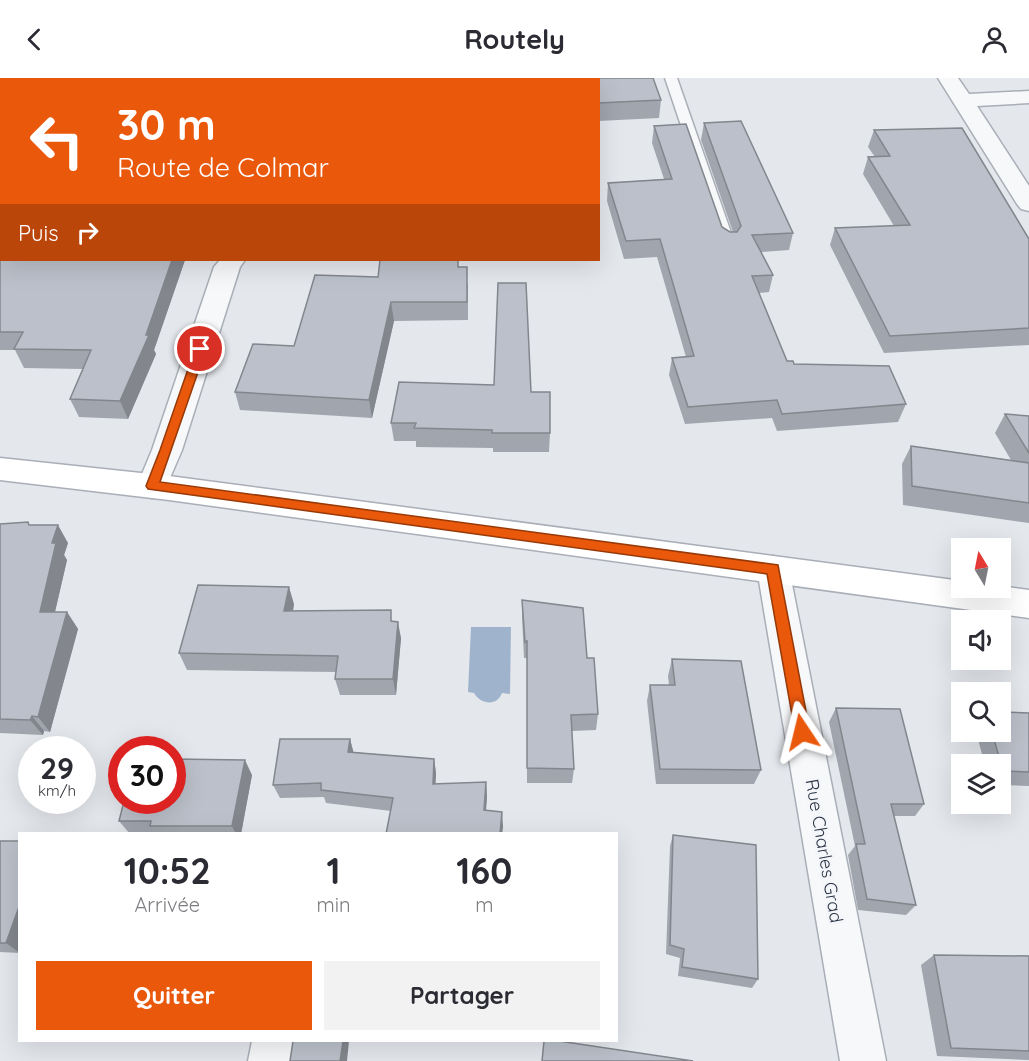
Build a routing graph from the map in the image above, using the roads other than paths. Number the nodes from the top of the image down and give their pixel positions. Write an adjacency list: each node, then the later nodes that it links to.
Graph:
1 (671, 78): 6 (lane)
2 (948, 78): 4 (street)
3 (1029, 97): 4 (street)
4 (962, 100): 5 (street)
5 (1029, 204)
6 (728, 244)
7 (231, 261): 9 (street)
8 (0, 469): 9 (main road)
9 (152, 486): 10 (main road)
10 (773, 569): 11 (main road); 14 (street, Rue Charles Grad)
11 (1029, 604)
12 (274, 1042): 13 (street)
13 (271, 1061)
14 (862, 1061)

